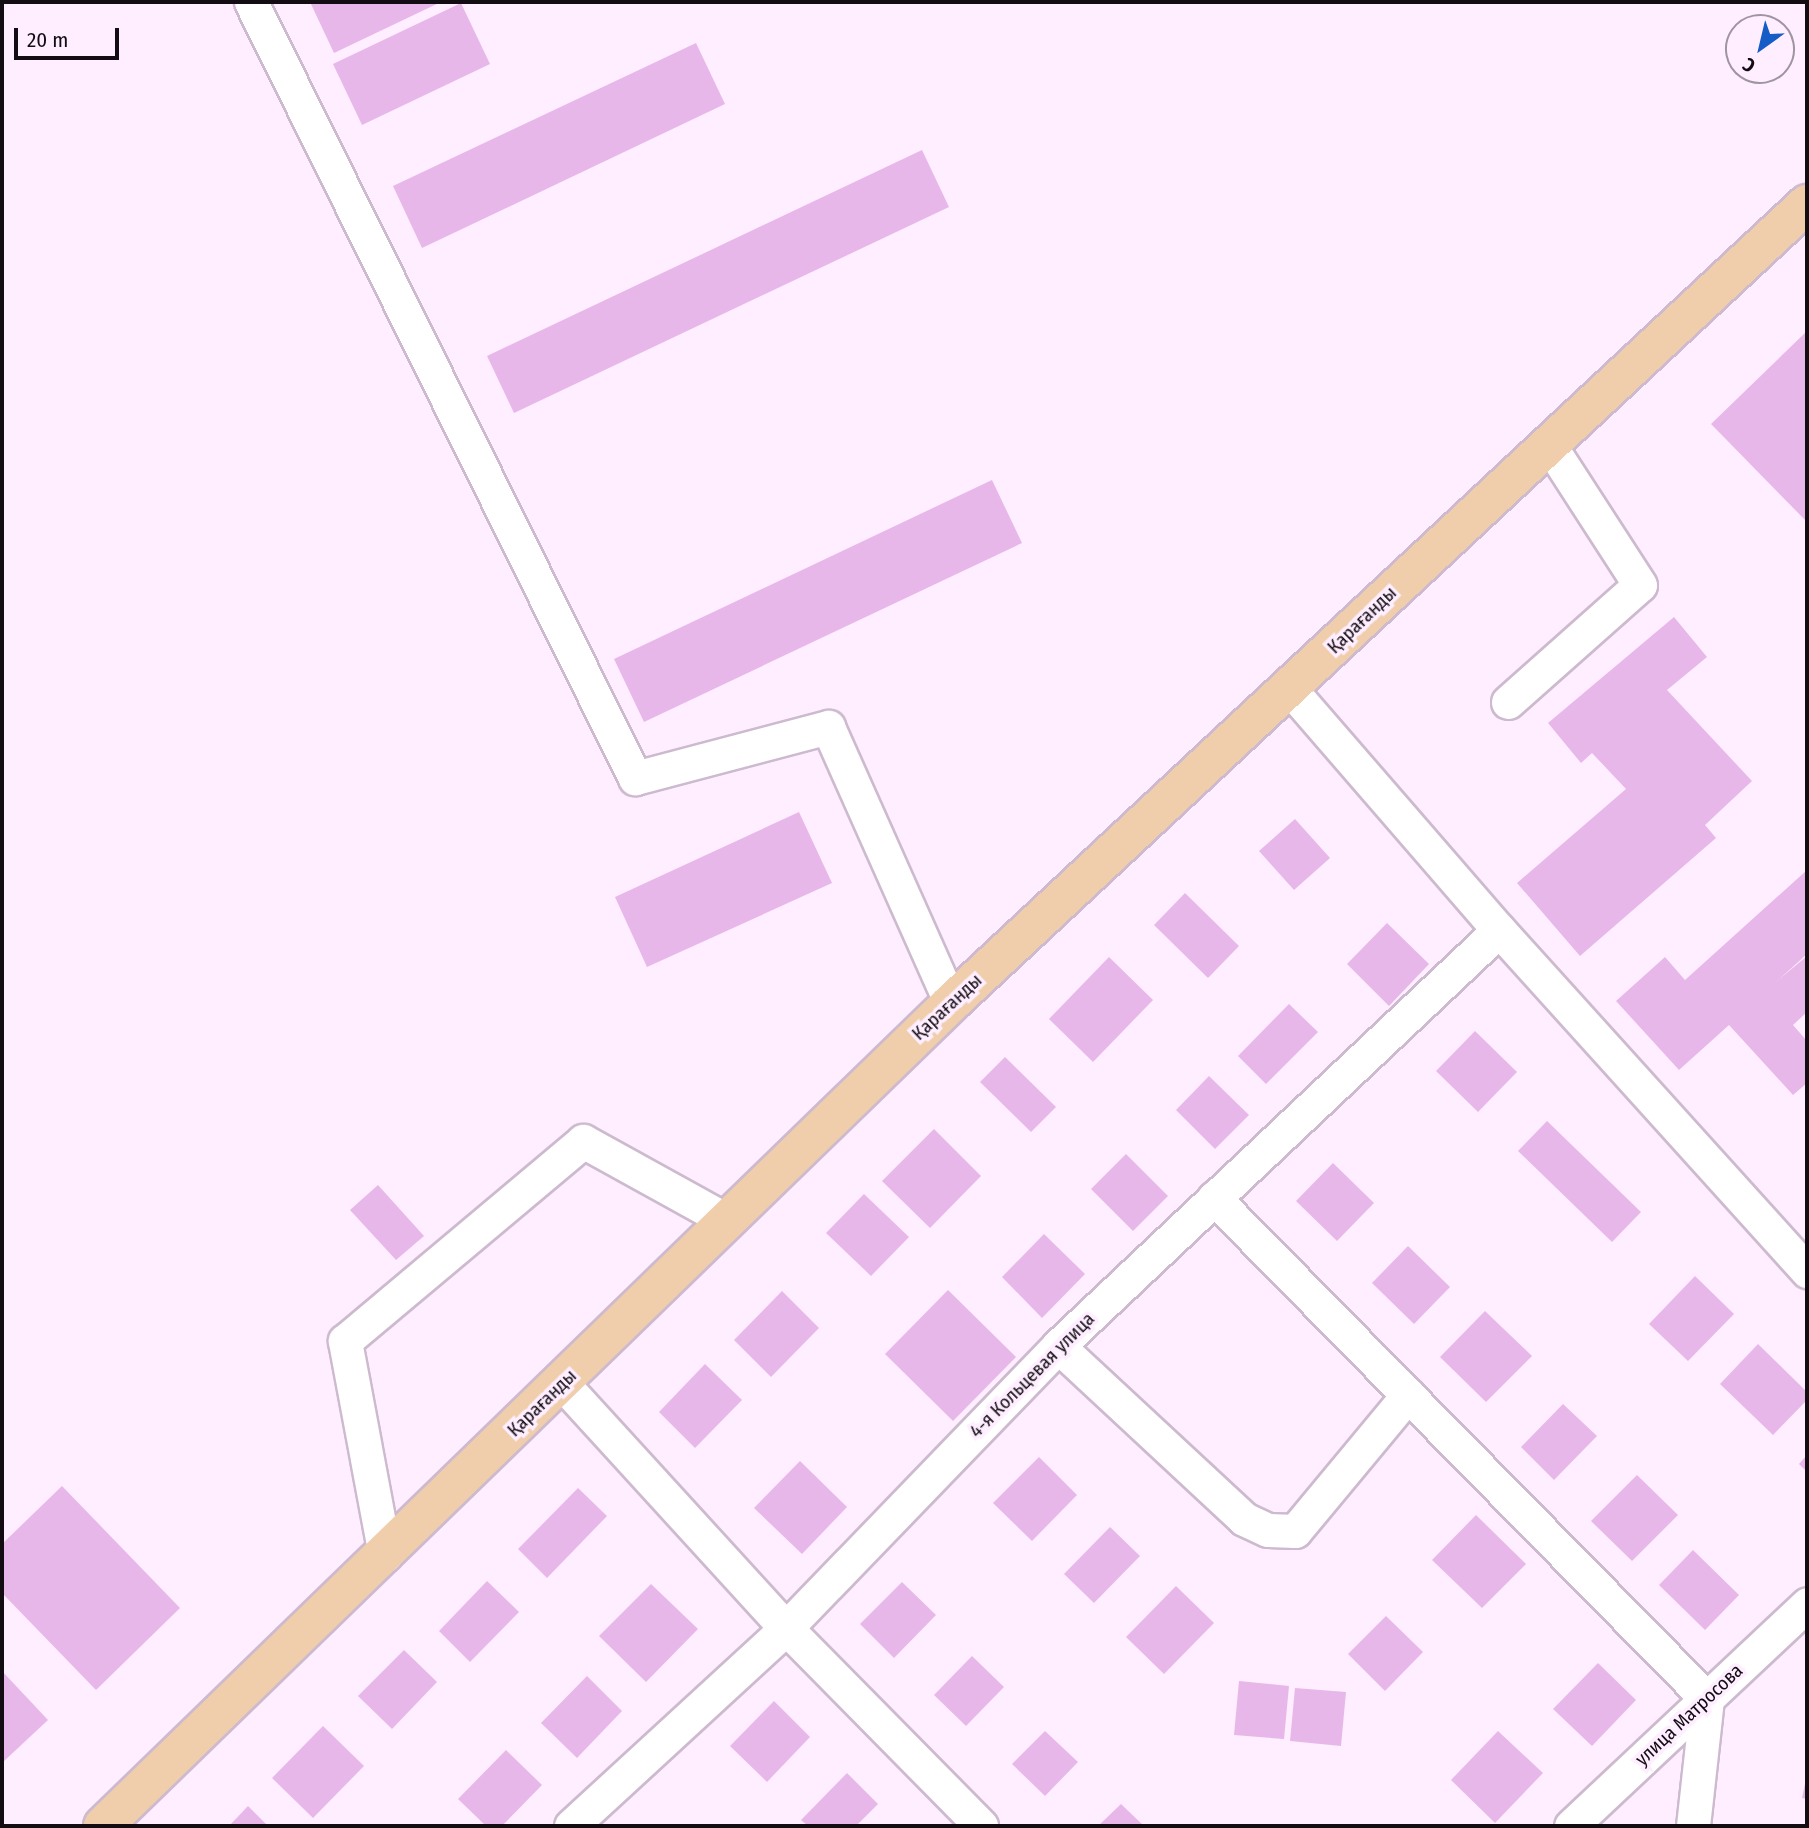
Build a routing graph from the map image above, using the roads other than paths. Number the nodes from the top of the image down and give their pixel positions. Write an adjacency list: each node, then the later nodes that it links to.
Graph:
1 (251, 2): 7 (street)
2 (1807, 204): 3 (main road, Қарағанды)
3 (1548, 443): 4 (main road, Қарағанды); 5 (street)
4 (1290, 689): 6 (street); 7 (main road, Қарағанды)
5 (1508, 702)
6 (1499, 930): 8 (street, 4-я Кольцевая улица); 10 (street)
7 (951, 1003): 9 (main road, Қарағанды)
8 (1214, 1198): 11 (street, 4-я Кольцевая улица); 13 (street)
9 (726, 1220): 12 (main road, Қарағанды); 14 (street)
10 (1807, 1271)
11 (1058, 1346): 13 (street); 16 (street, 4-я Кольцевая улица)
12 (562, 1383): 14 (main road, Қарағанды); 16 (street)
13 (1408, 1395): 17 (street)
14 (385, 1555): 18 (main road, Қарағанды)
15 (1807, 1604): 17 (street, улица Матросова)
16 (786, 1628): 19 (street, 4-я Кольцевая улица); 20 (street)
17 (1707, 1699): 21 (street, улица Матросова); 22 (street)
18 (103, 1826)
19 (571, 1826)
20 (981, 1826)
21 (1571, 1826)
22 (1693, 1826)

